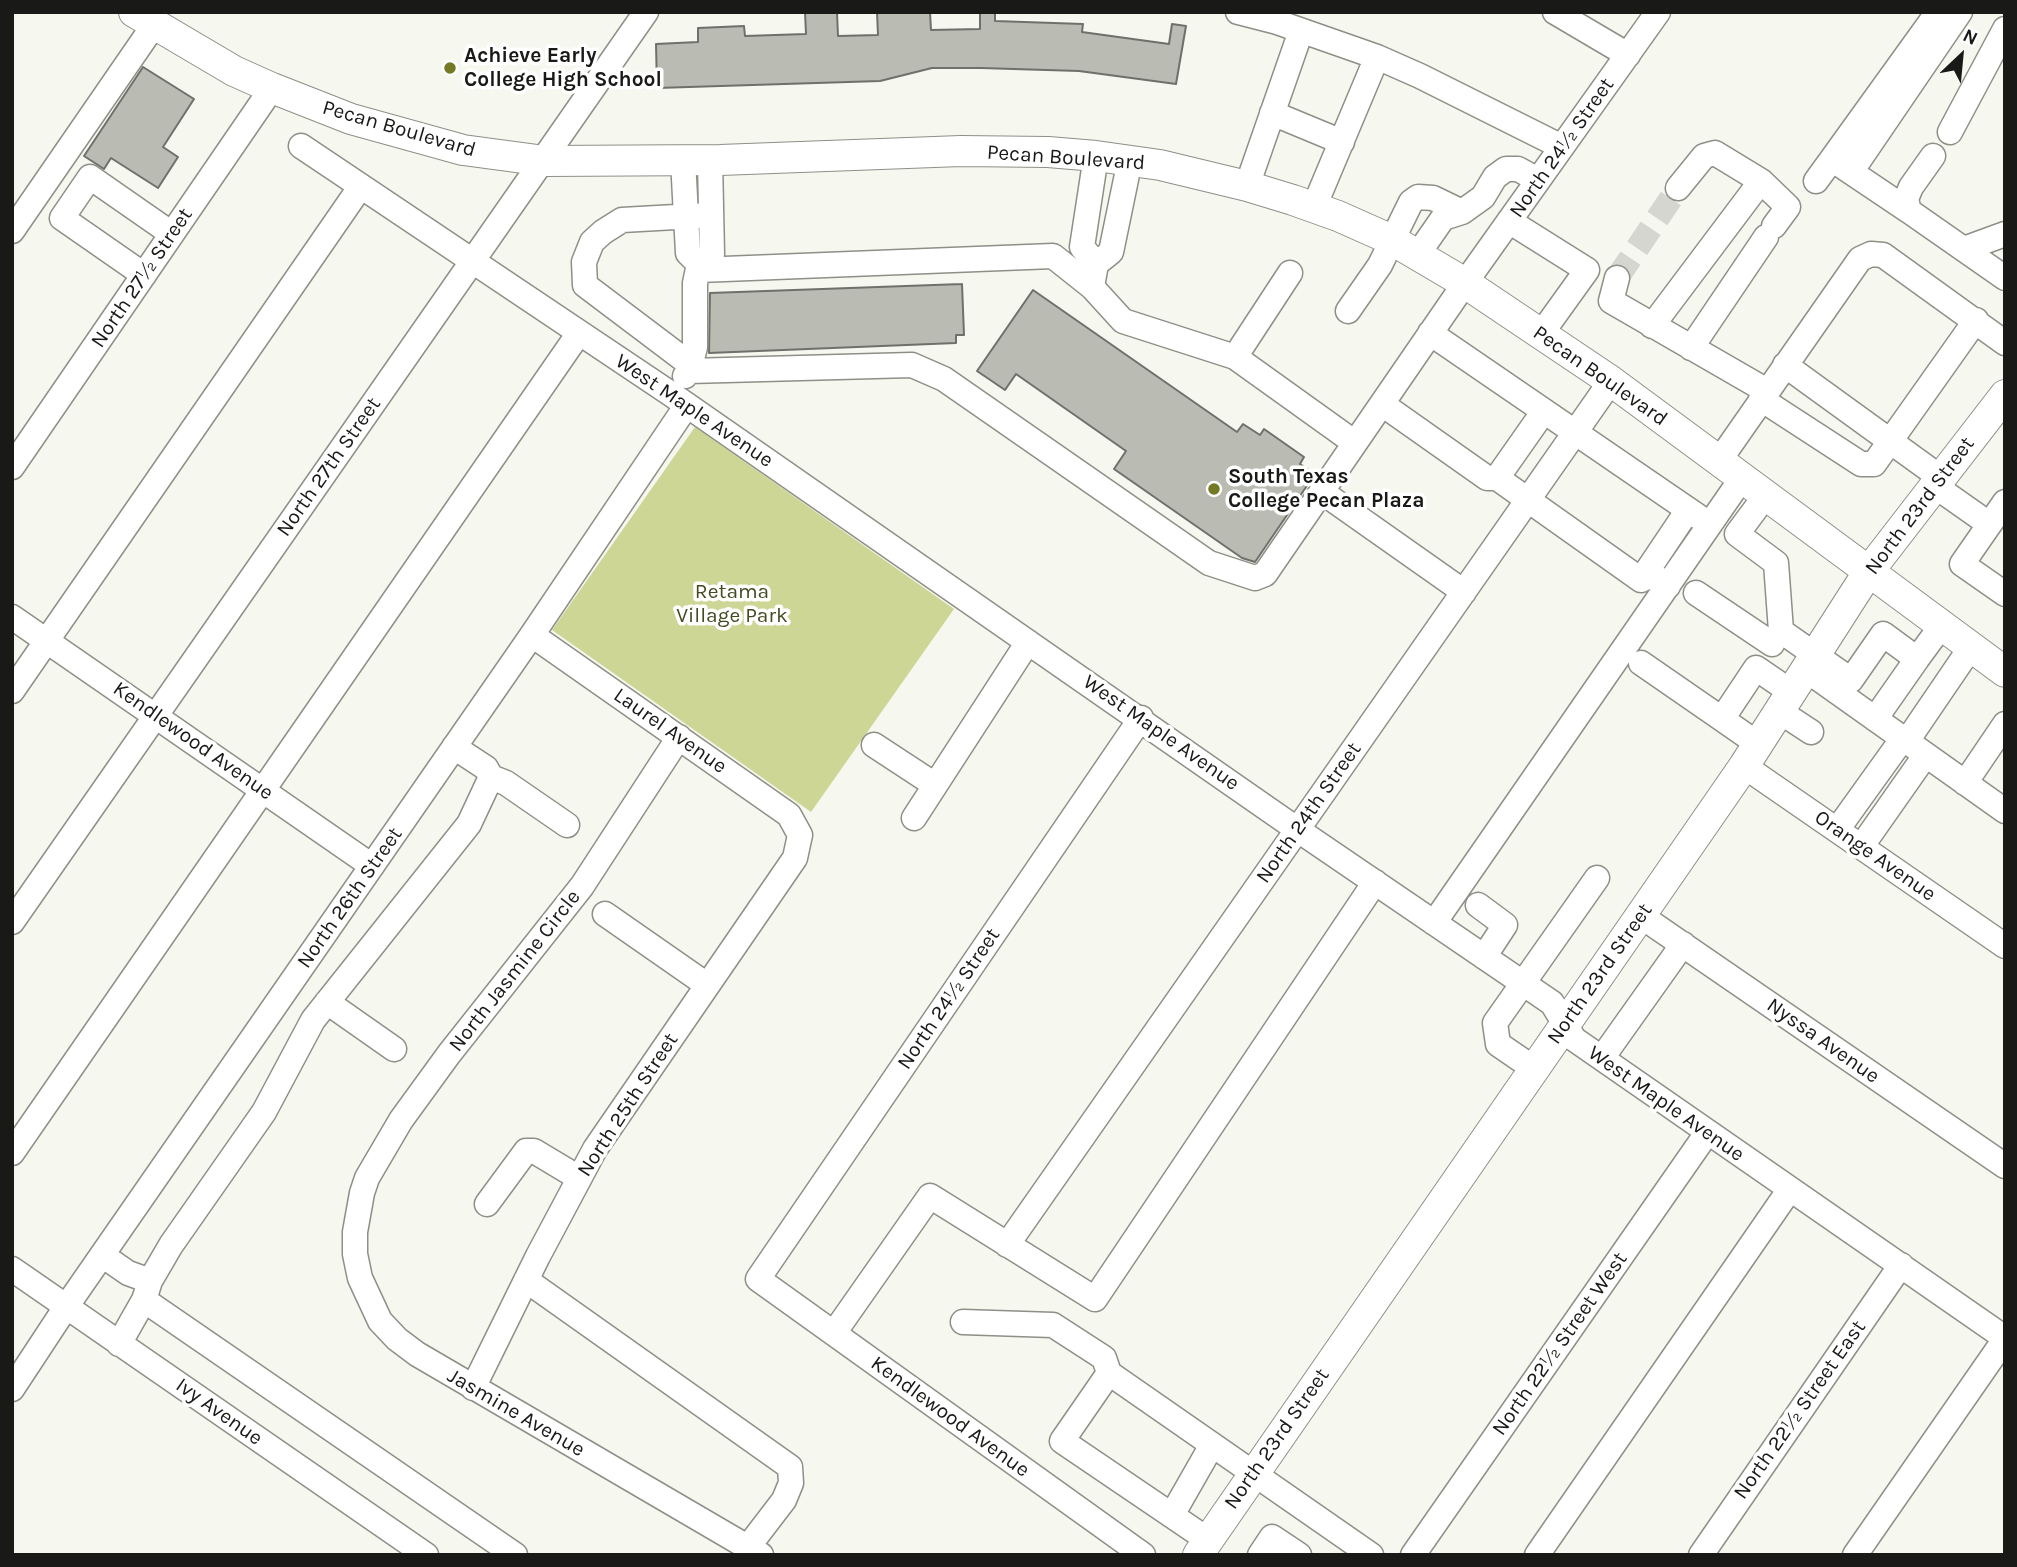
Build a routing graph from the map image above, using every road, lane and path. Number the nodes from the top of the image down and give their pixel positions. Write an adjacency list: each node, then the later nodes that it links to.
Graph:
1 (646, 12): 22 (street, North 27th Street)
2 (1238, 12): 8 (street)
3 (1555, 12): 10 (street)
4 (1658, 12): 10 (street, North 24½ Street)
5 (1938, 12): 23 (street)
6 (1960, 12): 23 (street)
7 (144, 19): 12 (main road, Pecan Boulevard); 38 (street)
8 (1301, 31): 11 (street); 13 (street)
9 (2003, 36): 14 (street)
10 (1628, 55): 17 (street, North 24½ Street)
11 (1377, 57): 15 (street); 17 (street)
12 (272, 88): 22 (main road, Pecan Boulevard); 39 (street, North 27½ Street)
13 (1272, 113): 15 (street); 28 (street)
14 (1950, 132)
15 (1342, 142): 30 (street)
16 (301, 146): 27 (street, West Maple Avenue)
17 (1562, 147): 24 (street, North 24½ Street)
18 (1096, 156): 20 (main road, Pecan Boulevard); 21 (main road, Pecan Boulevard); 31 (street)
19 (1933, 156): 32 (street)
20 (697, 160): 22 (main road, Pecan Boulevard); 34 (street); 36 (street)
21 (1130, 160): 28 (main road, Pecan Boulevard); 35 (street)
22 (545, 161): 44 (street, North 27th Street)
23 (1842, 166): 26 (street); 32 (street)
24 (1538, 180): 33 (street); 37 (street, North 24½ Street)
25 (1761, 181): 29 (street); 54 (street); 59 (street)
26 (1816, 181)
27 (361, 186): 44 (street, West Maple Avenue); 93 (street)
28 (1247, 186): 30 (main road, Pecan Boulevard)
29 (1678, 188)
30 (1314, 207): 41 (main road, Pecan Boulevard)
31 (1088, 211): 35 (street); 48 (street)
32 (1909, 211): 42 (street)
33 (1461, 212): 41 (street); 43 (street)
34 (711, 215): 36 (street); 45 (street)
35 (1119, 216): 48 (street)
36 (686, 217): 45 (street); 62 (street)
37 (1509, 221): 51 (street, North 24½ Street); 57 (street)
38 (12, 231)
39 (172, 234): 47 (street, North 27½ Street); 47 (street)
40 (2005, 234): 42 (street)
41 (1392, 240): 43 (main road, Pecan Boulevard); 52 (street)
42 (1964, 249): 50 (street)
43 (1418, 254): 51 (main road, Pecan Boulevard)
44 (472, 262): 55 (street, West Maple Avenue); 103 (street, North 27th Street)
45 (699, 267): 48 (street); 62 (street)
46 (1290, 273): 60 (street)
47 (144, 275): 72 (street, North 27½ Street)
48 (1094, 275): 60 (street)
49 (1616, 278): 54 (street)
50 (2005, 278)
51 (1465, 283): 56 (street, North 24½ Street); 57 (main road, Pecan Boulevard)
52 (1348, 311)
53 (1971, 316): 58 (street); 61 (street); 70 (street)
54 (1652, 326): 59 (street)
55 (579, 332): 65 (street, West Maple Avenue); 118 (street)
56 (1430, 333): 66 (street, North 24½ Street); 68 (street)
57 (1541, 334): 63 (main road, Pecan Boulevard)
58 (2005, 343)
59 (1690, 348): 64 (street)
60 (1236, 357): 71 (street)
61 (1785, 365): 64 (street); 70 (street)
62 (690, 368): 65 (street, North 26th Street); 76 (street, North 24½ Street)
63 (1611, 381): 69 (street, North 24th Street); 73 (main road, Pecan Boulevard)
64 (1764, 395): 70 (street); 73 (street)
65 (679, 400): 91 (street, North 26th Street); 94 (street, West Maple Avenue)
66 (1382, 404): 71 (street, North 24½ Street); 74 (street)
67 (2001, 407): 75 (main road, North 23rd Street)
68 (1544, 411): 69 (street); 74 (street)
69 (1575, 432): 78 (street, North 24th Street); 80 (street)
70 (1891, 440): 75 (street)
71 (1355, 443): 76 (street, North 24½ Street)
72 (12, 467)
73 (1730, 469): 77 (main road, Pecan Boulevard); 81 (street)
74 (1497, 478): 78 (street)
75 (1938, 482): 82 (street); 83 (main road, North 23rd Street)
76 (1322, 492): 86 (street)
77 (1766, 495): 83 (main road, Pecan Boulevard); 92 (street)
78 (1528, 500): 84 (street); 86 (street, North 24th Street)
79 (2005, 502): 82 (street)
80 (1688, 510): 81 (street); 84 (street)
81 (1709, 524): 85 (street)
82 (1989, 524): 88 (street)
83 (1869, 571): 90 (main road, Pecan Boulevard); 100 (main road, North 23rd Street)
84 (1641, 580): 85 (street)
85 (1668, 586): 133 (street)
86 (1464, 592): 122 (street, North 24th Street)
87 (1696, 593): 92 (street)
88 (2005, 594)
89 (12, 617): 93 (street, Kendlewood Avenue)
90 (1942, 625): 95 (main road, Pecan Boulevard); 96 (street)
91 (532, 635): 109 (street, Laurel Avenue); 112 (street, North 26th Street)
92 (1776, 638): 98 (street); 100 (street)
93 (47, 641): 102 (street); 103 (street, Kendlewood Avenue)
94 (1028, 642): 104 (street, West Maple Avenue); 117 (street)
95 (1971, 647): 99 (main road, Pecan Boulevard); 110 (street)
96 (1917, 659): 101 (street); 106 (street)
97 (1641, 663): 105 (street, Orange Avenue)
98 (1756, 668): 100 (street); 105 (street)
99 (2005, 672)
100 (1798, 682): 101 (street); 108 (street); 113 (main road, North 23rd Street)
101 (1846, 687): 106 (street)
102 (12, 691)
103 (155, 715): 118 (street, Kendlewood Avenue); 132 (street, North 27th Street)
104 (1141, 718): 122 (street, West Maple Avenue); 155 (street, North 24½ Street)
105 (1722, 719): 113 (street, Orange Avenue)
106 (1875, 719): 110 (street)
107 (2005, 724): 116 (street)
108 (1811, 732)
109 (679, 737): 124 (street, Laurel Avenue); 150 (street, North Jasmine Circle)
110 (1905, 740): 116 (street); 123 (street)
111 (874, 745): 117 (street)
112 (454, 747): 115 (street); 126 (street, North 26th Street)
113 (1751, 755): 123 (street, Orange Avenue); 131 (main road, North 23rd Street)
114 (1920, 763): 125 (street)
115 (491, 777): 121 (street); 139 (street)
116 (1965, 783): 119 (street)
117 (935, 785): 120 (street)
118 (263, 790): 126 (street, Kendlewood Avenue); 145 (street)
119 (2005, 811)
120 (914, 818)
121 (567, 825)
122 (1298, 830): 128 (street, West Maple Avenue); 151 (street, North 24th Street)
123 (1837, 830): 125 (street, Orange Avenue)
124 (800, 835): 138 (street, North 25th Street)
125 (1861, 846): 135 (street, Orange Avenue)
126 (372, 866): 152 (street, North 26th Street)
127 (1597, 878): 137 (street)
128 (1375, 883): 133 (street, West Maple Avenue); 151 (street)
129 (1478, 905): 136 (street)
130 (605, 914): 138 (street)
131 (1641, 916): 134 (street, Nyssa Avenue); 140 (main road, North 23rd Street)
132 (12, 922)
133 (1434, 923): 136 (street, West Maple Avenue)
134 (1683, 944): 142 (street); 146 (street, Nyssa Avenue)
135 (2005, 946)
136 (1484, 957): 137 (street, West Maple Avenue)
137 (1522, 983): 140 (street, West Maple Avenue); 143 (street)
138 (707, 985): 147 (street, North 25th Street)
139 (327, 1002): 141 (street); 157 (street)
140 (1564, 1024): 142 (street, West Maple Avenue); 143 (main road, North 23rd Street)
141 (394, 1049)
142 (1602, 1058): 144 (street, West Maple Avenue)
143 (1533, 1068): 167 (main road, North 23rd Street)
144 (1707, 1133): 148 (street, West Maple Avenue); 178 (street, North 22½ Street West)
145 (12, 1153)
146 (2005, 1166)
147 (579, 1178): 149 (street); 156 (street, North 25th Street)
148 (1790, 1189): 153 (street, West Maple Avenue); 179 (street)
149 (487, 1204)
150 (359, 1209): 164 (street, Jasmine Avenue)
151 (1007, 1245): 160 (street)
152 (102, 1255): 157 (street); 158 (street, North 26th Street)
153 (1901, 1265): 161 (street, West Maple Avenue); 180 (street, North 22½ Street East)
154 (12, 1269): 158 (street, Ivy Avenue)
155 (758, 1279): 160 (street, Kendlewood Avenue)
156 (526, 1280): 164 (street, North 25th Street); 171 (street)
157 (147, 1291): 162 (street); 173 (street)
158 (66, 1307): 162 (street, Ivy Avenue); 165 (street, North 26th Street)
159 (963, 1322): 163 (street)
160 (834, 1334): 174 (street, Kendlewood Avenue)
161 (2005, 1338): 181 (street)
162 (119, 1344): 172 (street, Ivy Avenue)
163 (1109, 1373): 166 (street); 168 (street)
164 (473, 1388): 171 (street, Jasmine Avenue)
165 (12, 1389)
166 (1212, 1444): 167 (street); 168 (street)
167 (1253, 1473): 169 (main road, North 23rd Street); 170 (street)
168 (1172, 1515): 169 (street)
169 (1203, 1547)
170 (1345, 1547): 177 (street)
171 (755, 1551)
172 (426, 1555)
173 (515, 1555)
174 (1143, 1555)
175 (1260, 1555): 176 (street)
176 (1299, 1555)
177 (1371, 1555)
178 (1413, 1555)
179 (1537, 1555)
180 (1701, 1555)
181 (1856, 1555)

